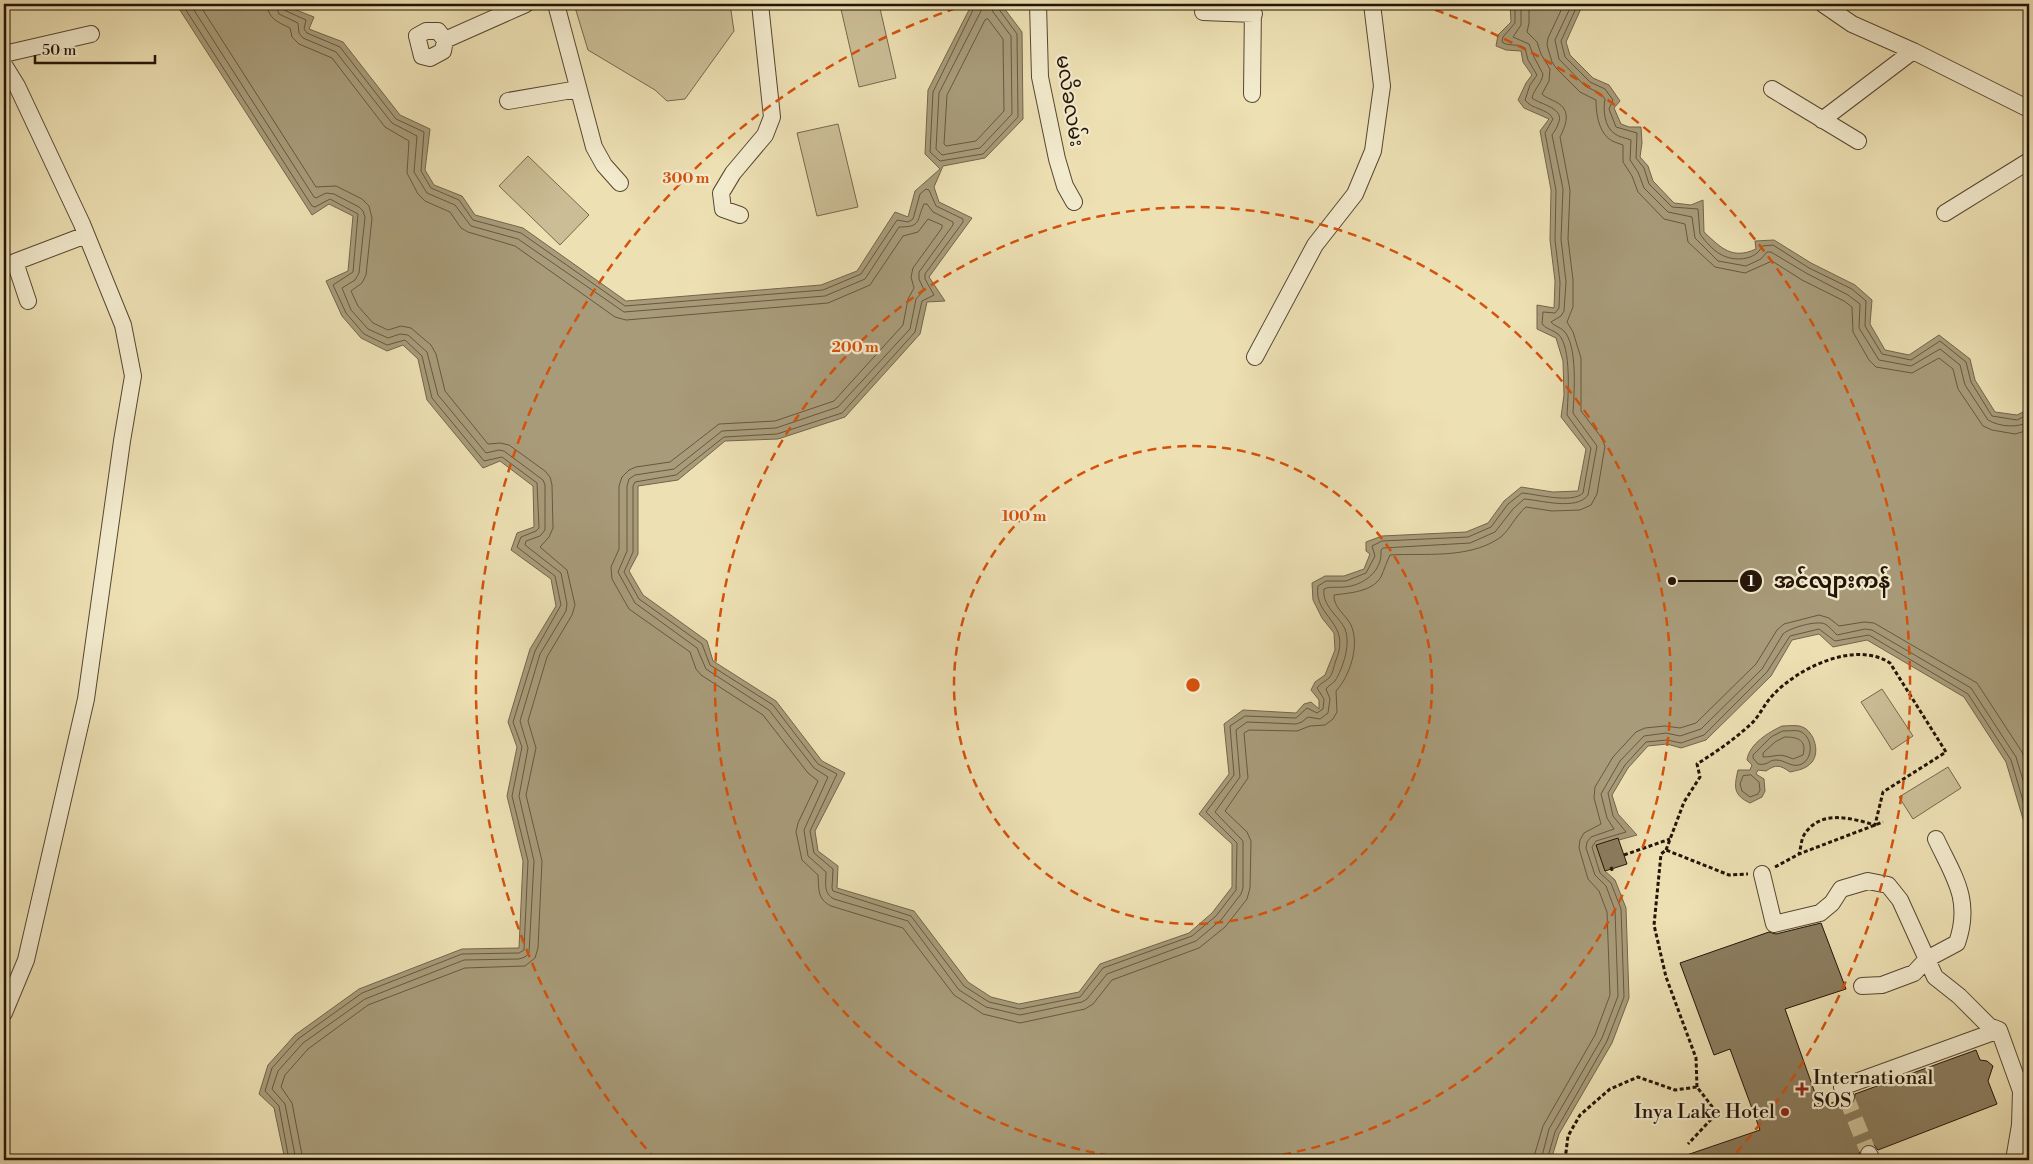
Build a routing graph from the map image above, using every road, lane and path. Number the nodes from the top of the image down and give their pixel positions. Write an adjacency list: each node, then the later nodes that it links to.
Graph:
1 (526, 4): 10 (street)
2 (556, 4): 14 (street)
3 (760, 4): 25 (street)
4 (1038, 4): 23 (street, မလိခလမ်း)
5 (1372, 4): 28 (street)
6 (1823, 4): 11 (street)
7 (1254, 9): 8 (street); 16 (street)
8 (1203, 12)
9 (91, 34): 12 (street)
10 (445, 40)
11 (1913, 51): 18 (street); 19 (street)
12 (4, 54)
13 (4, 65): 26 (street)
14 (578, 89): 17 (street); 22 (street)
15 (1772, 89): 19 (street)
16 (1252, 94)
17 (508, 101)
18 (2029, 109)
19 (1822, 120): 20 (street)
20 (1858, 141)
21 (2029, 161): 24 (street)
22 (620, 183)
23 (1074, 202)
24 (1945, 214)
25 (740, 215)
26 (86, 235): 27 (street); 41 (street)
27 (28, 301)
28 (1255, 357)
29 (1883, 822): 30 (path)
30 (1875, 825): 32 (path); 34 (path); 34 (path)
31 (1936, 838): 39 (street)
32 (1670, 839): 33 (path); 35 (path)
33 (1666, 850): 38 (path); 43 (path)
34 (1799, 854): 38 (path)
35 (1624, 855)
36 (1611, 867): 37 (path)
37 (1614, 873)
38 (1762, 874): 39 (street)
39 (1927, 959): 40 (street); 42 (street)
40 (1862, 986)
41 (4, 1013)
42 (1999, 1030): 44 (street); 45 (street)
43 (1697, 1087): 47 (path); 48 (path)
44 (2025, 1091): 46 (street)
45 (1846, 1097)
46 (2025, 1122): 49 (street)
47 (1688, 1144)
48 (1565, 1160)
49 (2014, 1160)

